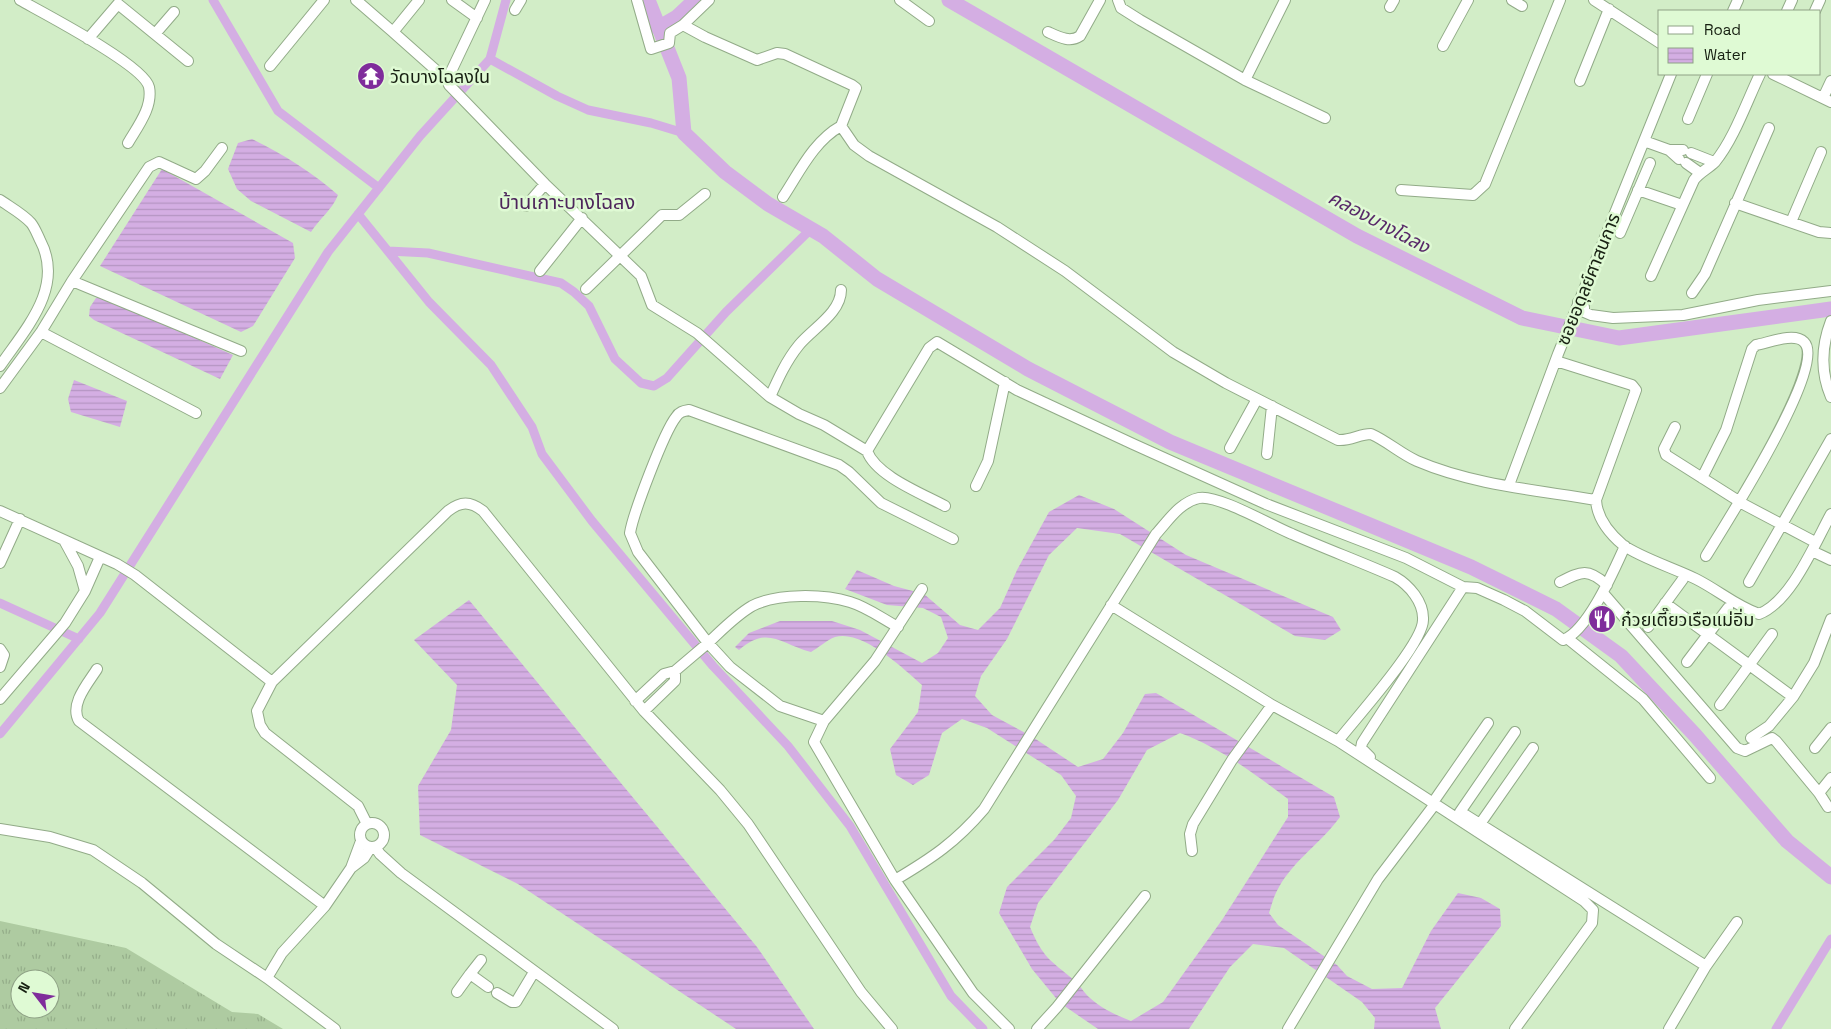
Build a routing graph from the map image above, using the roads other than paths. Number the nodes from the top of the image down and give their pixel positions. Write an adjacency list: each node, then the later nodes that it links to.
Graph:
1 (20, 0): 28 (street)
2 (324, 0): 32 (street)
3 (356, 0): 25 (street)
4 (419, 0): 25 (street)
5 (452, 0): 22 (street)
6 (485, 0): 22 (street)
7 (522, 0): 20 (street)
8 (637, 0): 24 (street)
9 (709, 0): 24 (street)
10 (900, 0): 23 (street)
11 (1100, 0): 26 (street)
12 (1118, 0): 37 (street)
13 (1285, 0): 37 (street)
14 (1468, 0): 30 (street)
15 (1512, 0): 18 (street)
16 (1560, 0): 55 (street)
17 (1594, 0): 19 (street)
18 (1522, 6)
19 (1609, 9): 29 (street); 38 (street)
20 (516, 10)
21 (174, 12): 27 (street)
22 (477, 18): 40 (street)
23 (929, 21)
24 (683, 25): 44 (street)
25 (393, 32): 40 (street)
26 (1048, 32)
27 (155, 34): 28 (street); 31 (street)
28 (88, 39): 47 (street)
29 (1658, 43)
30 (1444, 46)
31 (188, 61)
32 (270, 66)
33 (1671, 75): 46 (street, ซอยอดุลย์ศาสนการ)
34 (1707, 75): 43 (street)
35 (1760, 75): 51 (street)
36 (1784, 76): 41 (street)
37 (1244, 80): 42 (street)
38 (1580, 81)
39 (1831, 82): 41 (street)
40 (448, 83): 54 (street)
41 (1827, 100)
42 (1325, 118)
43 (1688, 119)
44 (841, 126): 58 (street); 86 (street)
45 (1768, 128): 60 (street)
46 (1644, 140): 50 (street); 75 (street, ซอยอดุลย์ศาสนการ)
47 (128, 143)
48 (222, 148): 70 (street)
49 (1820, 152): 64 (street)
50 (1685, 156): 51 (street); 53 (street)
51 (1714, 162): 53 (street)
52 (1650, 163): 56 (street)
53 (1700, 172): 61 (street)
54 (545, 184): 62 (street); 63 (street)
55 (1401, 190)
56 (1638, 190): 61 (street); 65 (street)
57 (705, 194): 67 (street)
58 (784, 197)
59 (0, 200): 81 (street)
60 (1735, 203): 64 (street); 74 (street)
61 (1682, 205): 69 (street)
62 (526, 206)
63 (582, 218): 67 (street); 68 (street)
64 (1791, 222): 66 (street)
65 (1620, 233)
66 (1831, 233)
67 (622, 256): 71 (street); 84 (street)
68 (540, 271)
69 (1651, 276)
70 (72, 280): 77 (street); 79 (street)
71 (586, 289)
72 (841, 290): 84 (street)
73 (1831, 291): 75 (street)
74 (1692, 293)
75 (1578, 304): 80 (street, ซอยอดุลย์ศาสนการ)
76 (1831, 321): 78 (street)
77 (41, 332): 83 (street); 88 (street)
78 (1827, 341): 85 (street)
79 (242, 351)
80 (1557, 357): 95 (street, ซอยอดุลย์ศาสนการ); 97 (street)
81 (0, 366)
82 (1004, 382): 92 (street); 96 (street); 115 (street)
83 (0, 388)
84 (770, 397): 92 (street)
85 (1831, 397)
86 (1257, 399): 87 (street); 91 (street)
87 (1272, 406): 93 (street); 95 (street)
88 (196, 413)
89 (1675, 427): 94 (street)
90 (1831, 439): 103 (street)
91 (1230, 448)
92 (867, 451): 99 (street)
93 (1267, 454)
94 (1702, 478): 98 (street); 98 (street)
95 (1508, 484): 97 (street)
96 (976, 486)
97 (1596, 500): 106 (street)
98 (1740, 502): 103 (street); 108 (street)
99 (945, 506)
100 (0, 511): 102 (street)
101 (1831, 514): 107 (street)
102 (20, 519): 105 (street); 111 (street)
103 (1782, 524): 107 (street); 114 (street)
104 (953, 539): 128 (street)
105 (64, 542): 109 (street); 118 (street)
106 (1625, 546): 107 (street); 117 (street)
107 (1814, 547): 110 (street)
108 (1706, 556)
109 (100, 557): 118 (street); 135 (street)
110 (1831, 560)
111 (0, 563)
112 (1683, 579): 119 (street)
113 (1560, 582): 117 (street)
114 (1749, 582)
115 (1462, 587): 127 (street); 153 (street)
116 (922, 589): 123 (street)
117 (1605, 589): 127 (street); 152 (street)
118 (85, 591): 137 (street)
119 (1665, 603): 124 (street); 125 (street)
120 (1111, 605): 139 (street); 147 (street); 163 (street)
121 (1728, 608): 125 (street)
122 (1831, 619): 136 (street)
123 (898, 627): 128 (street); 142 (street)
124 (1648, 627)
125 (1708, 634): 130 (street); 131 (street)
126 (1772, 634): 131 (street)
127 (1570, 636): 150 (street)
128 (706, 646): 134 (street); 142 (street)
129 (0, 649): 132 (street)
130 (1687, 662)
131 (1751, 665): 136 (street); 140 (street)
132 (0, 667)
133 (98, 669): 165 (street)
134 (675, 671): 138 (street); 141 (street)
135 (272, 682): 138 (street); 156 (street)
136 (1793, 697): 146 (street)
137 (0, 699)
138 (635, 700): 141 (street)
139 (1272, 705): 147 (street); 161 (street)
140 (1720, 705)
141 (644, 711): 177 (street)
142 (824, 721): 163 (street)
143 (1488, 723): 153 (street)
144 (1831, 728): 149 (street)
145 (1515, 732): 155 (street)
146 (1751, 738)
147 (1338, 742): 153 (street)
148 (1532, 748): 157 (street)
149 (1814, 748)
150 (1710, 778)
151 (1831, 778): 152 (street)
152 (1819, 793): 154 (street)
153 (1436, 801): 155 (street); 180 (street); 181 (street)
154 (1828, 807)
155 (1460, 812): 157 (street)
156 (367, 824): 159 (street); 160 (street)
157 (1480, 824): 168 (street)
158 (0, 828): 171 (street)
159 (361, 841): 160 (street); 162 (street)
160 (373, 847): 162 (street); 169 (street)
161 (1192, 851)
162 (351, 868): 165 (street)
163 (895, 880): 178 (street)
164 (1144, 896): 179 (street)
165 (325, 906): 171 (street)
166 (1737, 922): 168 (street)
167 (481, 960): 170 (street)
168 (1706, 966): 182 (street)
169 (534, 972): 174 (street); 176 (street)
170 (470, 974): 172 (street); 173 (street)
171 (267, 978): 175 (street)
172 (488, 987)
173 (457, 992)
174 (497, 993)
175 (334, 1029)
176 (613, 1029)
177 (892, 1029)
178 (1010, 1029)
179 (1037, 1029)
180 (1288, 1029)
181 (1515, 1029)
182 (1669, 1029)

